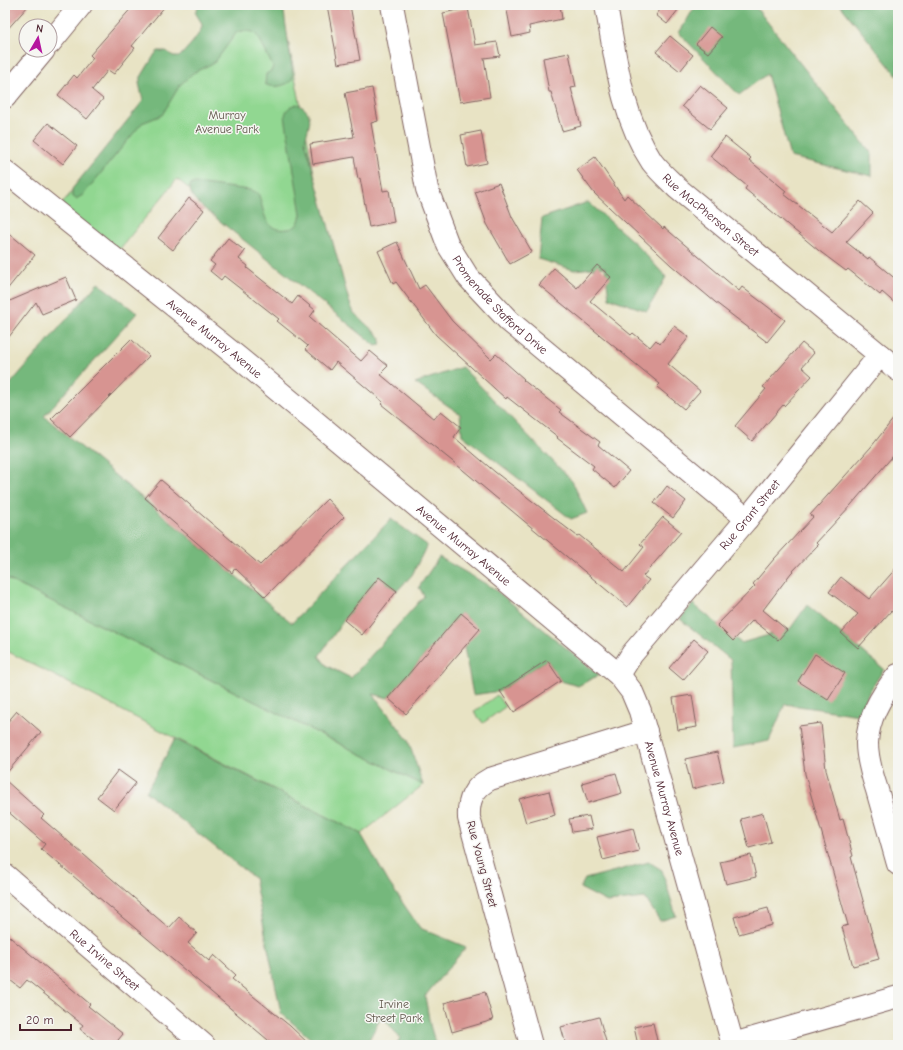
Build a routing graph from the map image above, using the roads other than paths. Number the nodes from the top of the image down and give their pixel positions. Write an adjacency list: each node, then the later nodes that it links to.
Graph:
1 (81, 5): 4 (street)
2 (392, 5): 10 (street, Promenade Stafford Drive)
3 (606, 5): 8 (street, Rue MacPherson Street)
4 (58, 33)
5 (37, 58): 6 (street)
6 (5, 97)
7 (5, 171): 11 (street, Avenue Murray Avenue)
8 (880, 355): 9 (street, Rue MacPherson Street); 10 (street, Rue Grant Street)
9 (898, 370)
10 (747, 519): 11 (street, Rue Grant Street)
11 (619, 675): 13 (street, Avenue Murray Avenue)
12 (898, 675): 14 (street)
13 (646, 731): 18 (street, Rue Young Street); 19 (street, Avenue Murray Avenue)
14 (898, 864)
15 (5, 875): 17 (street, Rue Irvine Street)
16 (898, 997): 19 (street)
17 (204, 1045)
18 (531, 1045)
19 (733, 1045)

